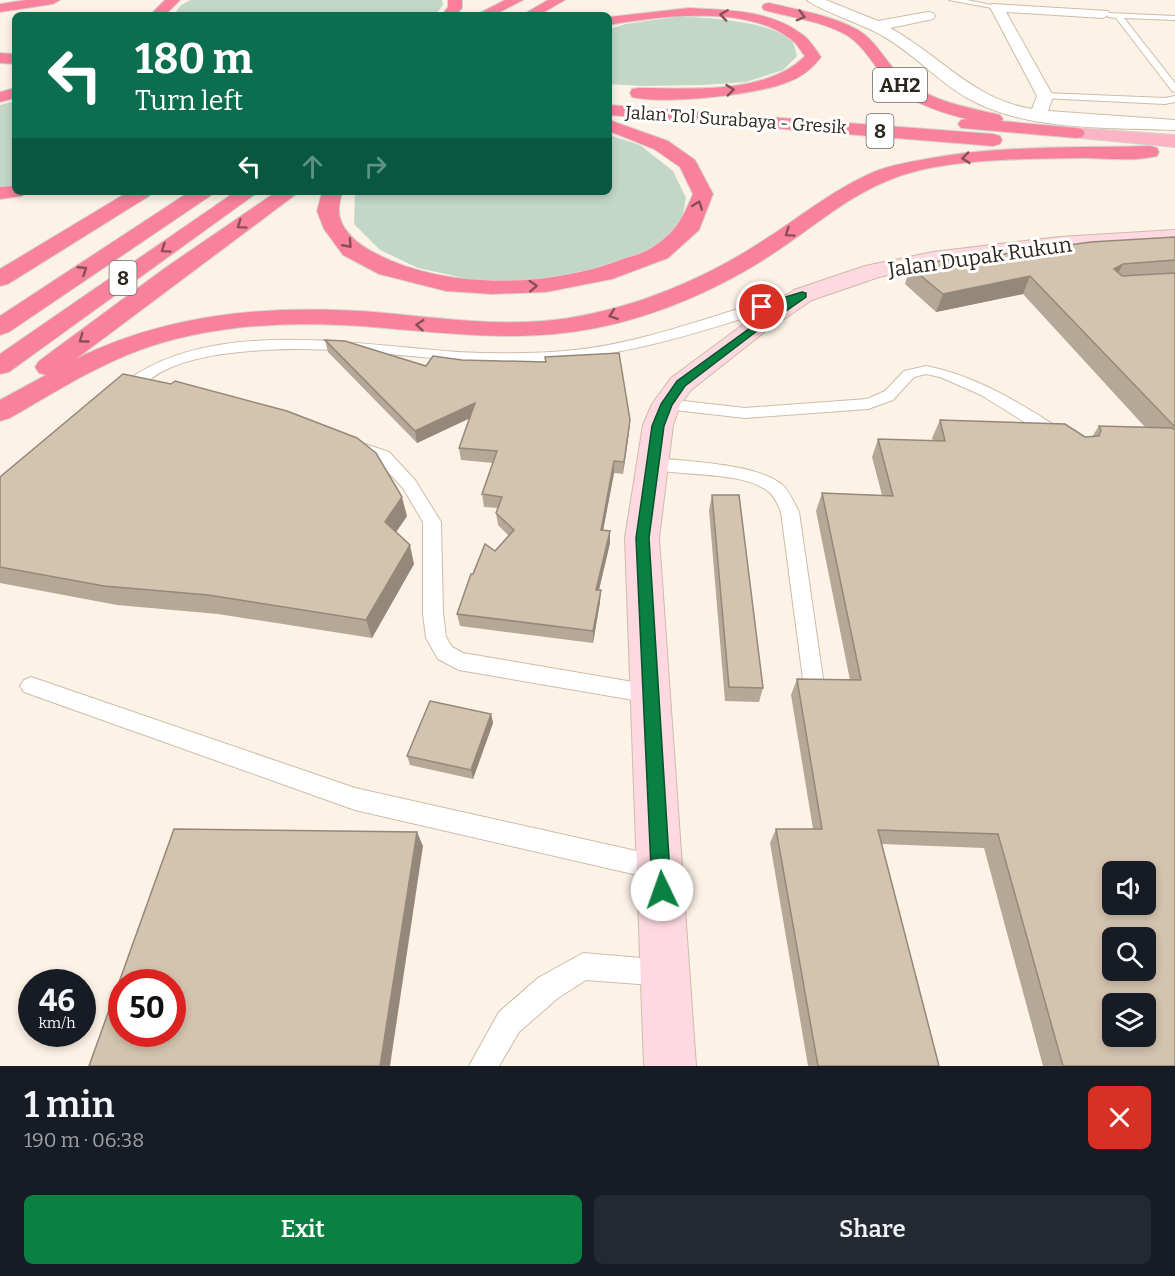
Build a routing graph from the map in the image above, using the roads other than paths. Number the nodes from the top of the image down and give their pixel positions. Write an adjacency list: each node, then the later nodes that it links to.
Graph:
1 (53, 0): 11 (highway)
2 (172, 0): 12 (highway)
3 (516, 0): 13 (highway)
4 (558, 0): 14 (highway)
5 (745, 0): 30 (highway, AH2, one-way to 30)
6 (814, 0): 21 (street)
7 (953, 0): 10 (lane)
8 (1095, 0): 16 (street)
9 (572, 5): 15 (highway)
10 (997, 7): 16 (street); 24 (street)
11 (0, 8)
12 (160, 12)
13 (490, 12)
14 (535, 12)
15 (559, 12)
16 (1103, 14): 18 (lane)
17 (928, 16): 21 (street)
18 (1119, 16): 19 (lane); 22 (lane)
19 (1175, 18)
20 (612, 20): 23 (highway, one-way to 20)
21 (876, 26): 27 (street)
22 (1175, 89)
23 (615, 94): 30 (highway, Jalan Tol Surabaya - Gresik / 8)
24 (1045, 96): 25 (lane); 27 (street)
25 (1175, 99)
26 (612, 110): 32 (highway, Jalan Tol Surabaya - Gresik / 8)
27 (1038, 116): 28 (street)
28 (1175, 125)
29 (612, 127): 38 (highway, one-way to 29)
30 (1076, 133): 31 (main road)
31 (1175, 141)
32 (1150, 152): 33 (main road); 47 (highway, one-way to 47)
33 (1175, 155)
34 (137, 195): 40 (highway)
35 (198, 195): 42 (highway, 8, one-way to 35)
36 (244, 195): 43 (highway, 8, one-way to 43)
37 (286, 195): 46 (highway, one-way to 46)
38 (331, 195)
39 (1175, 237): 41 (main road, Jalan Dupak Rukun)
40 (0, 279)
41 (802, 295): 44 (lane); 45 (main road, Jalan Dupak Rukun)
42 (0, 327)
43 (0, 366)
44 (109, 401)
45 (666, 404): 49 (lane); 50 (main road, Jalan Dupak Rukun)
46 (0, 405)
47 (0, 412)
48 (339, 440): 53 (lane)
49 (1072, 444)
50 (653, 464): 51 (lane); 53 (main road, Jalan Dupak Rukun)
51 (813, 680)
52 (31, 686): 54 (lane)
53 (651, 694): 54 (main road, Jalan Dupak Rukun)
54 (661, 869): 55 (main road, Jalan Dupak Rukun)
55 (666, 973): 56 (lane); 57 (main road, Jalan Dupak Rukun)
56 (483, 1066)
57 (670, 1066)

